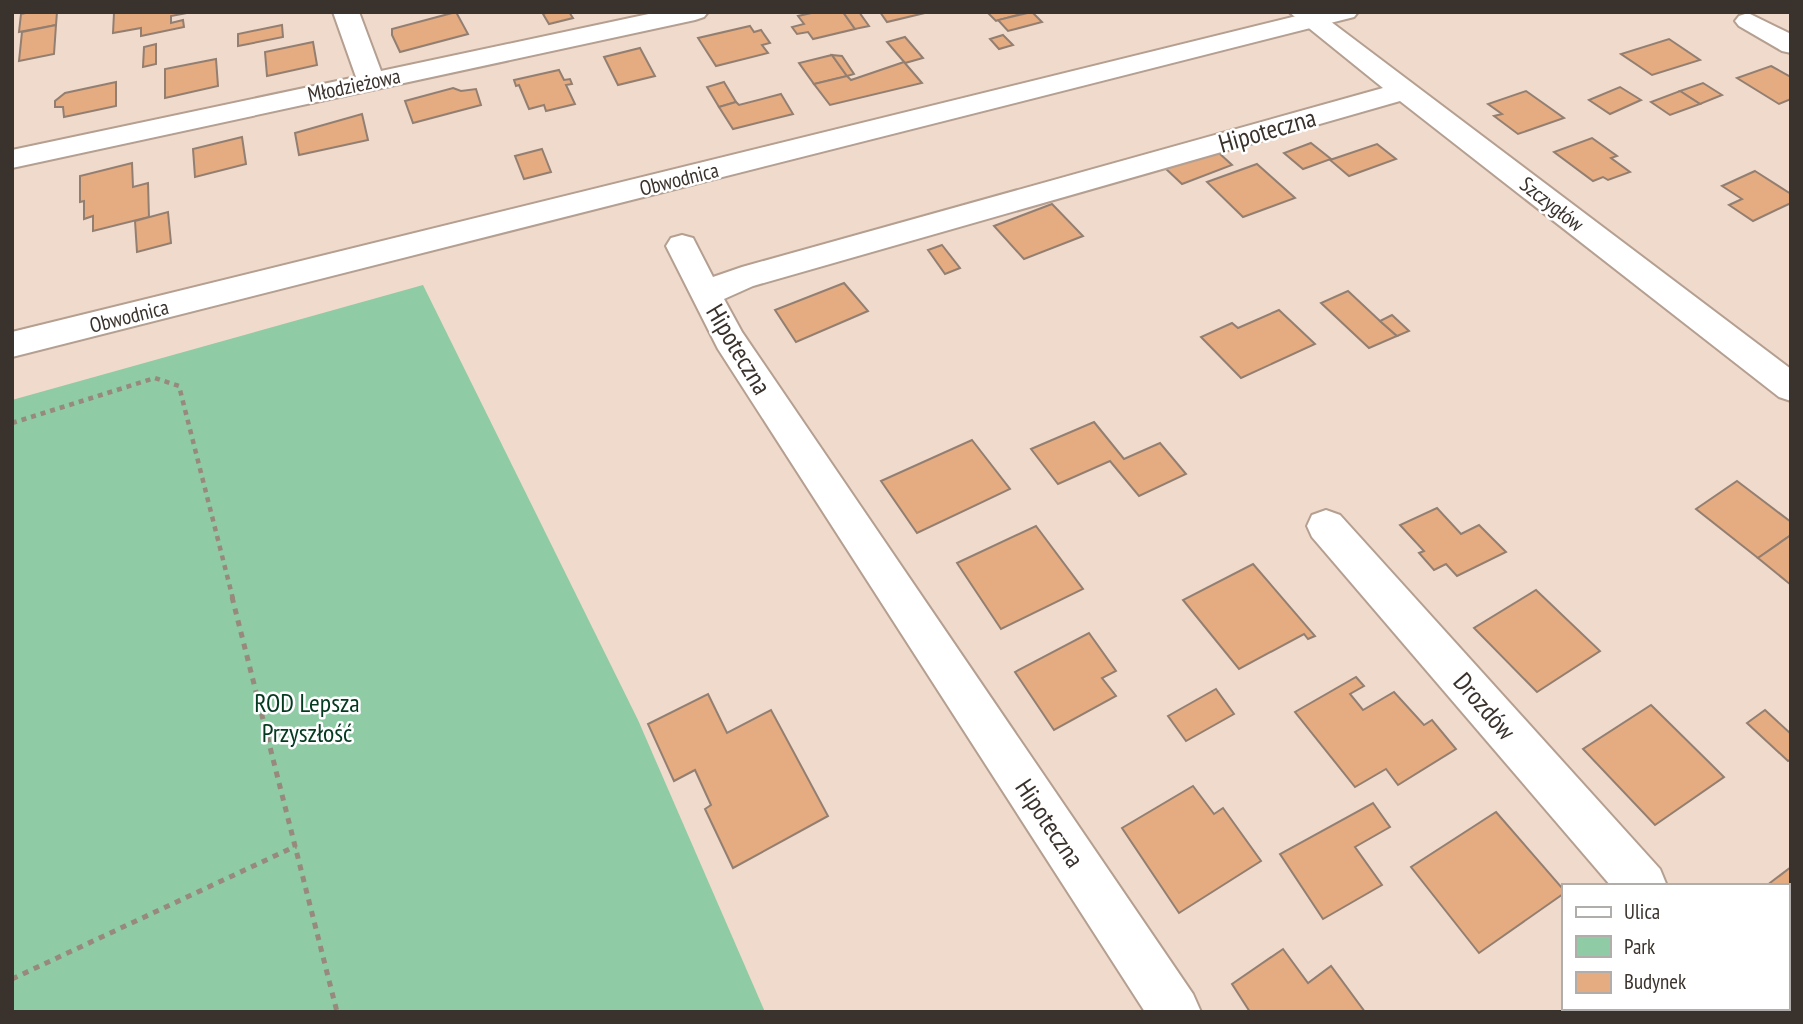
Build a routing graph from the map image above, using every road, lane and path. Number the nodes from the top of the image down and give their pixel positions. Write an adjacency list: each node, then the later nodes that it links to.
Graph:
1 (346, 12): 7 (main road)
2 (695, 12): 7 (main road, Młodzieżowa)
3 (1345, 12): 4 (main road, Obwodnica)
4 (1308, 16): 8 (main road, Szczygłów); 12 (main road, Obwodnica)
5 (1748, 20): 6 (main road)
6 (1791, 45)
7 (371, 82): 9 (main road, Młodzieżowa)
8 (1404, 91): 11 (main road, Hipoteczna); 13 (main road, Szczygłów)
9 (12, 159)
10 (682, 246): 11 (main road)
11 (705, 294): 20 (main road, Hipoteczna)
12 (12, 345)
13 (1791, 388)
14 (12, 423): 16 (path)
15 (1326, 526): 17 (main road, Drozdów)
16 (296, 846): 18 (path); 19 (path)
17 (1641, 884)
18 (12, 979)
19 (337, 1012)
20 (1175, 1012)

